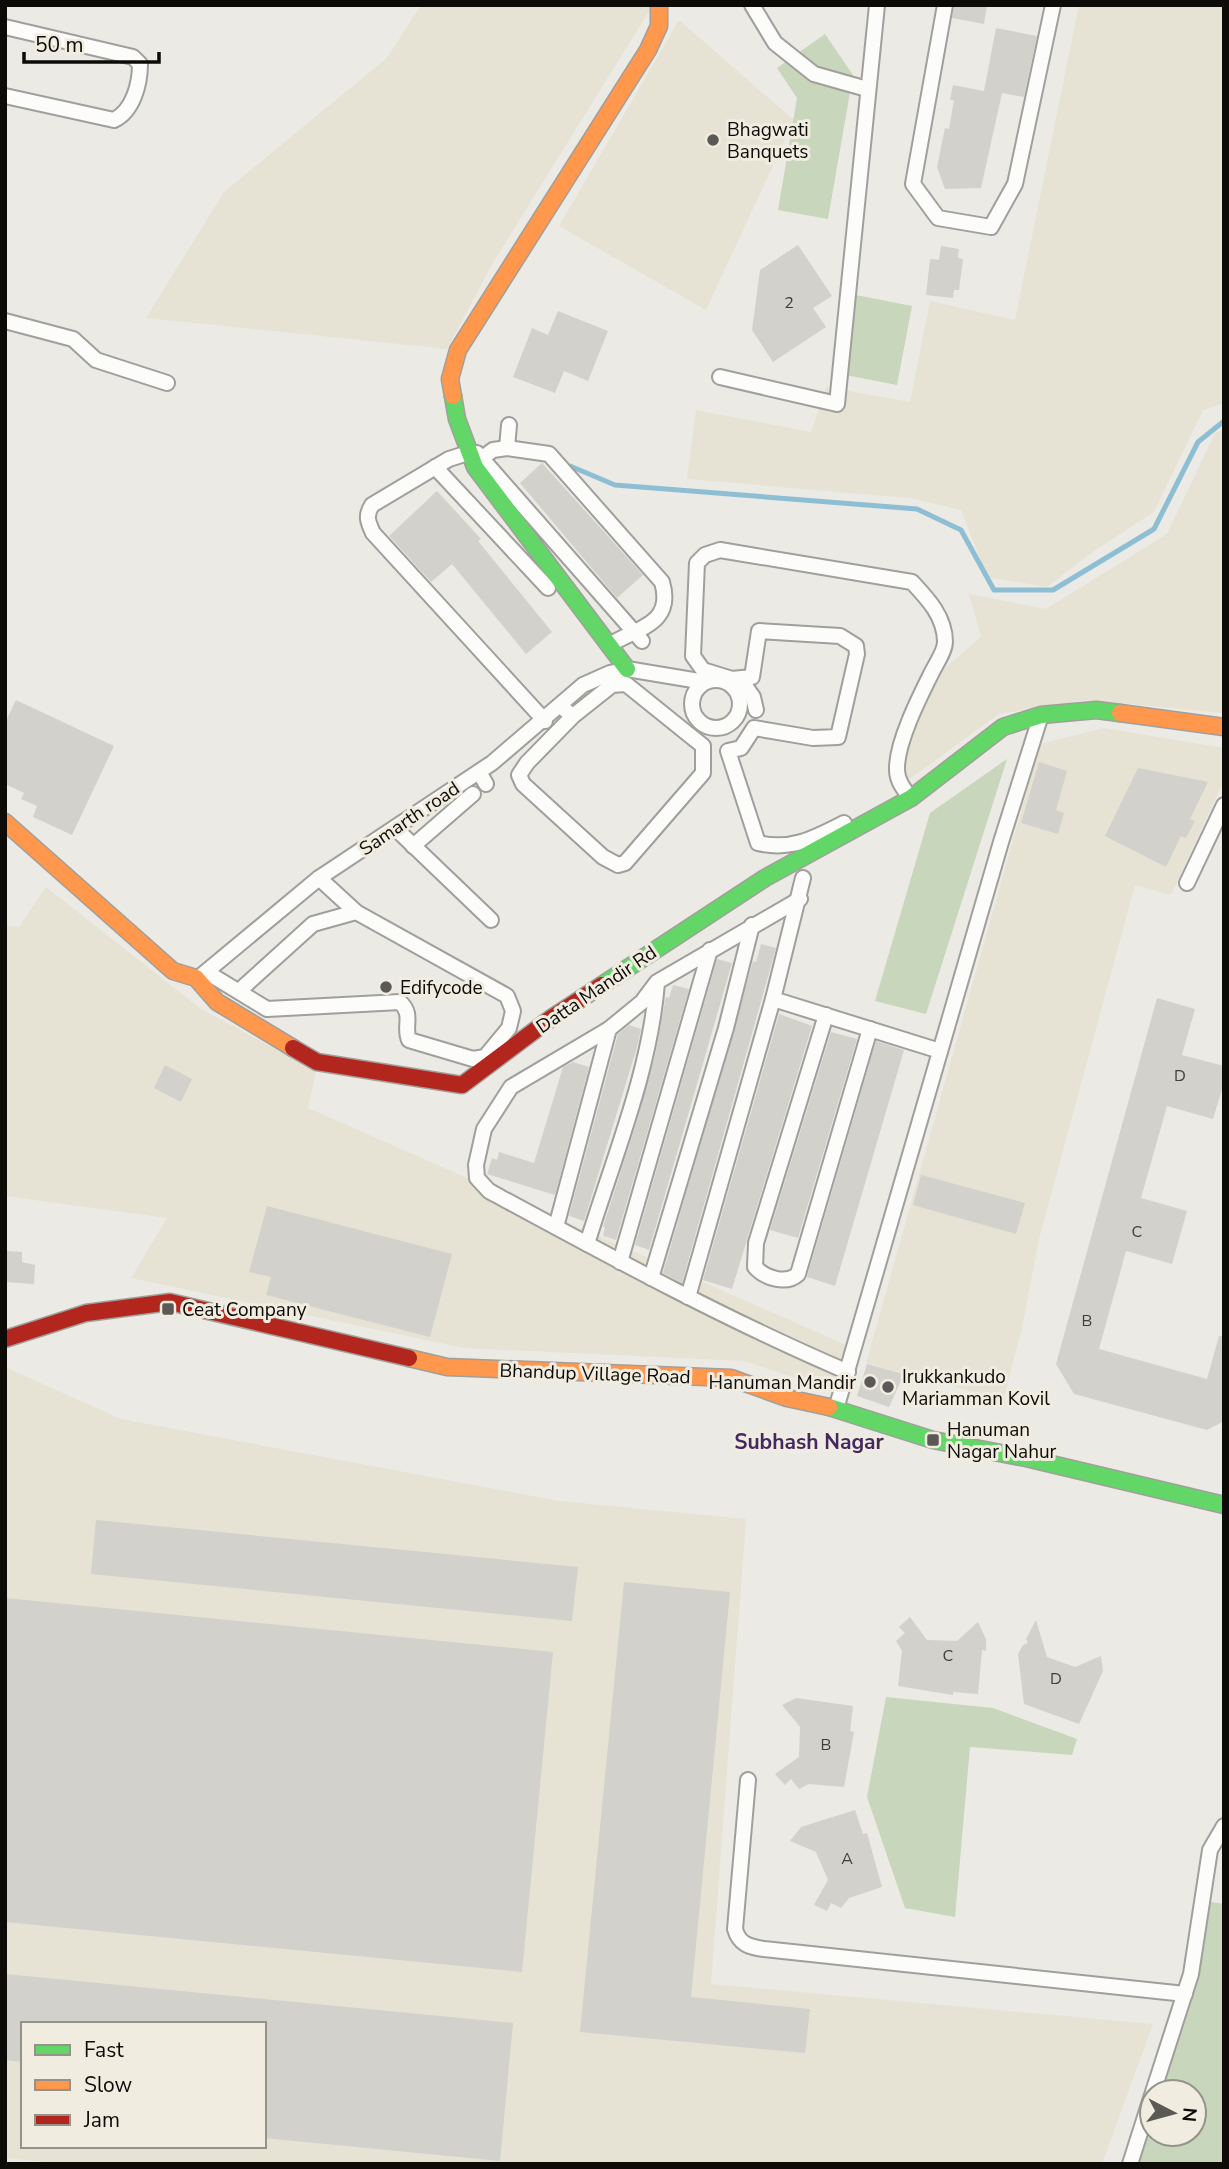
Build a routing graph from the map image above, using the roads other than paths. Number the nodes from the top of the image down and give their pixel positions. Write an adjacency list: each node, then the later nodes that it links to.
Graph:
1 (659, 5): 14 (street)
2 (752, 5): 7 (street)
3 (877, 5): 7 (street)
4 (946, 5): 5 (street)
5 (1053, 5)
6 (5, 26): 8 (street)
7 (867, 89): 10 (street)
8 (5, 96)
9 (5, 321): 11 (street)
10 (720, 377)
11 (167, 383)
12 (509, 425): 13 (street)
13 (506, 447): 14 (street); 18 (street)
14 (472, 451): 15 (street); 16 (street); 17 (street)
15 (435, 467): 17 (street); 27 (street)
16 (575, 565): 17 (street); 18 (street)
17 (553, 583): 19 (street)
18 (638, 637): 19 (street)
19 (611, 644): 20 (street)
20 (627, 669): 21 (street); 23 (street, Samarth road)
21 (702, 677): 22 (street); 28 (street); 28 (street); 32 (street)
22 (741, 680): 24 (street); 30 (street)
23 (560, 706): 26 (street); 27 (street, Samarth road)
24 (756, 710)
25 (1041, 715): 29 (street, Datta Mandir Rd); 32 (street, Datta Mandir Rd); 52 (street)
26 (573, 716): 26 (street)
27 (545, 721): 31 (street, Samarth road)
28 (729, 723): 30 (street)
29 (1224, 727)
30 (743, 745): 32 (street)
31 (477, 785): 35 (street, Samarth road); 36 (street)
32 (903, 797): 45 (street, Datta Mandir Rd)
33 (1224, 805): 39 (street)
34 (5, 822): 45 (street, Datta Mandir Rd)
35 (395, 828): 36 (street); 37 (street, Samarth road)
36 (413, 846): 42 (street)
37 (319, 878): 41 (street); 45 (street, Samarth road)
38 (803, 878): 40 (street)
39 (1187, 883)
40 (800, 899): 43 (street); 48 (street)
41 (356, 912): 47 (street); 47 (street)
42 (491, 920)
43 (752, 925): 44 (street); 56 (street)
44 (710, 950): 46 (street); 55 (street)
45 (202, 975): 47 (street)
46 (657, 982): 50 (street); 54 (street)
47 (239, 991)
48 (773, 999): 49 (street); 57 (street)
49 (826, 1016): 51 (street); 51 (street)
50 (609, 1029): 53 (street); 53 (street)
51 (870, 1029): 52 (street)
52 (940, 1051): 59 (street)
53 (556, 1227): 54 (street)
54 (587, 1244): 55 (street)
55 (620, 1262): 56 (street)
56 (651, 1278): 57 (street)
57 (688, 1297): 59 (street)
58 (5, 1339): 60 (street, Bhandup Village Road)
59 (848, 1372): 60 (street)
60 (836, 1409): 61 (street, Bhandup Village Road)
61 (1224, 1505)
62 (748, 1780): 64 (street)
63 (1224, 1826): 64 (street)
64 (1185, 1994): 65 (street)
65 (1158, 2078)
66 (1138, 2140): 67 (street)
67 (1130, 2164)

